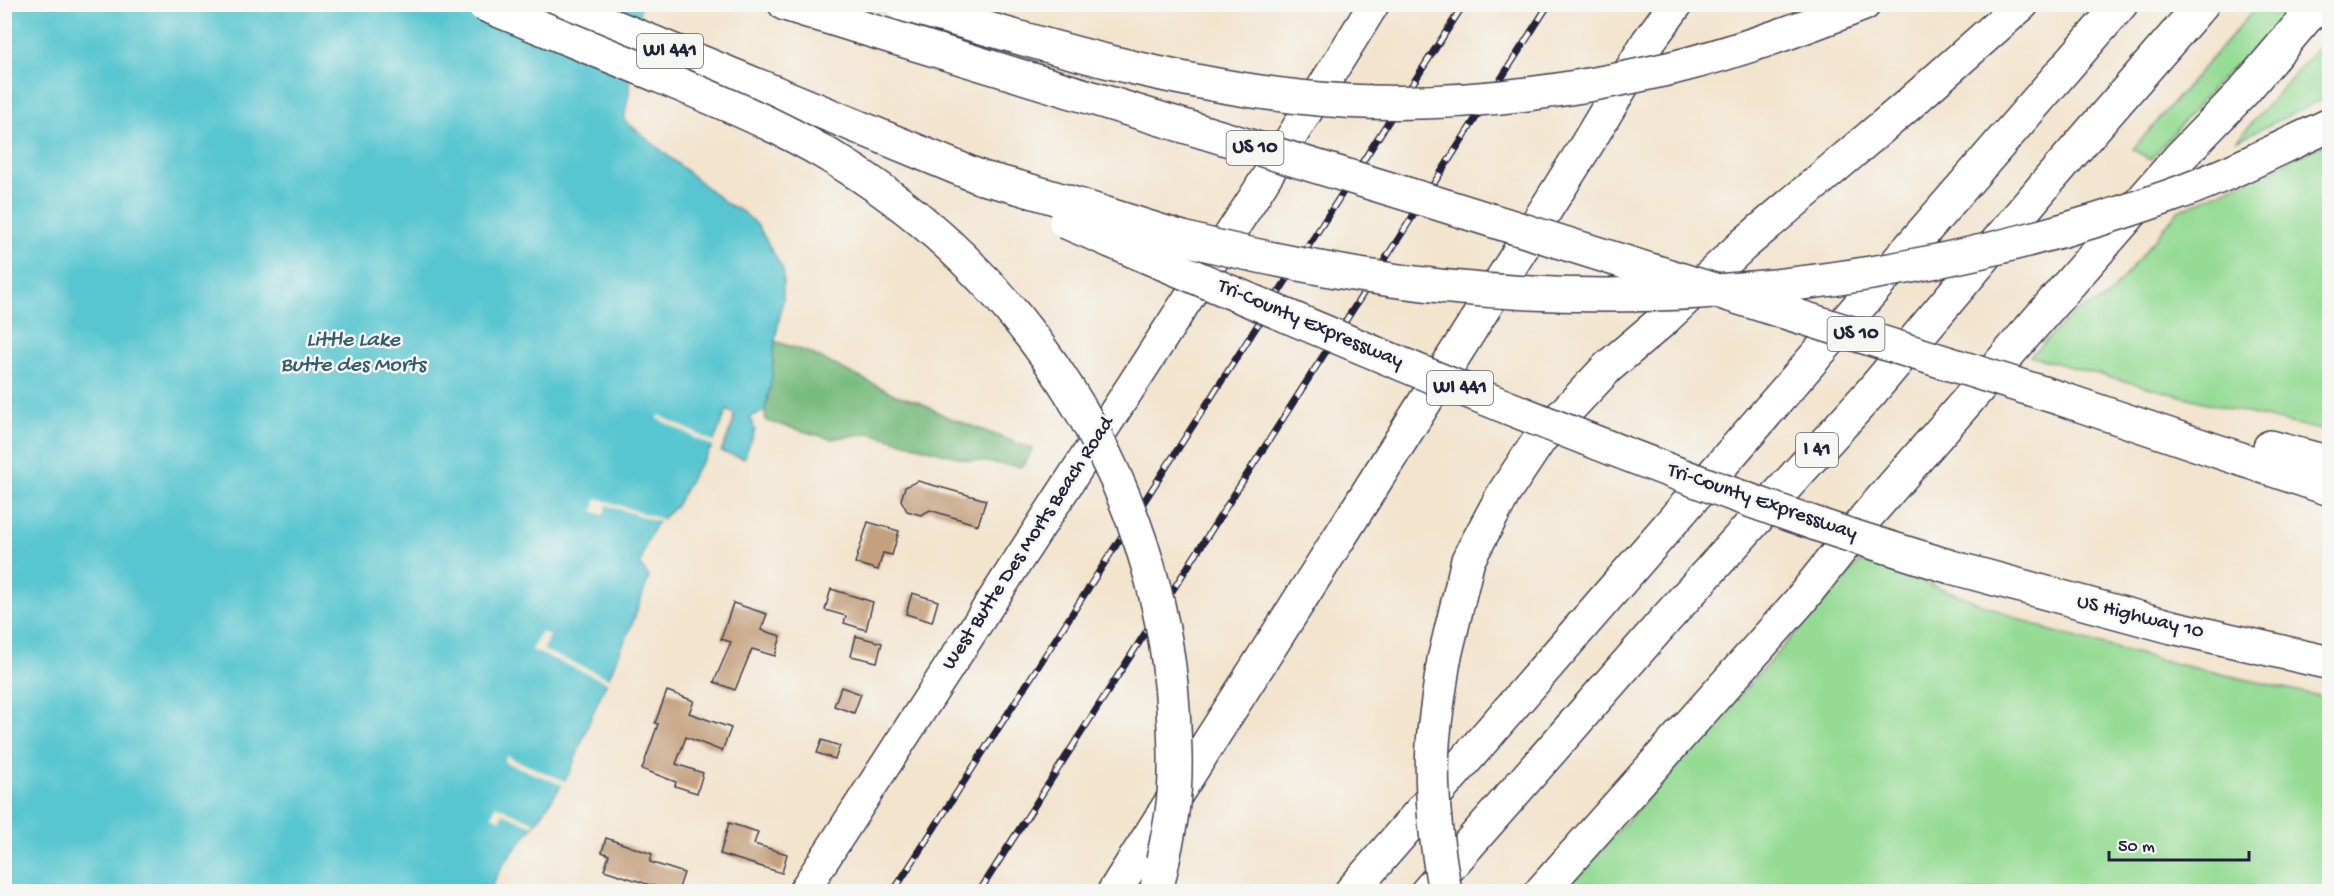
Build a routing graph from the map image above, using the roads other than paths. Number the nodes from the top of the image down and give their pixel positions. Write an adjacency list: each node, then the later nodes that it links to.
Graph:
1 (483, 4): 21 (highway, bridge)
2 (561, 4): 13 (highway, Tri-County Expressway / WI 441)
3 (785, 4): 14 (highway, US 10, bridge)
4 (902, 4): 7 (highway, bridge)
5 (1374, 4): 19 (street, West Butte Des Morts Beach Road)
6 (1676, 4): 20 (highway)
7 (1864, 4)
8 (2022, 4): 24 (highway, bridge)
9 (2121, 4): 22 (highway)
10 (2202, 4): 23 (highway, I 41)
11 (2321, 4): 25 (highway)
12 (2330, 125): 13 (highway, bridge)
13 (982, 178): 17 (highway, Tri-County Expressway / WI 441, bridge)
14 (2059, 398): 15 (highway); 16 (highway, US 10)
15 (2330, 463)
16 (2330, 489)
17 (1951, 567): 18 (highway, US Highway 10)
18 (2330, 663)
19 (803, 891)
20 (1114, 891)
21 (1156, 891)
22 (1351, 891)
23 (1427, 891)
24 (1445, 891)
25 (1541, 891)

